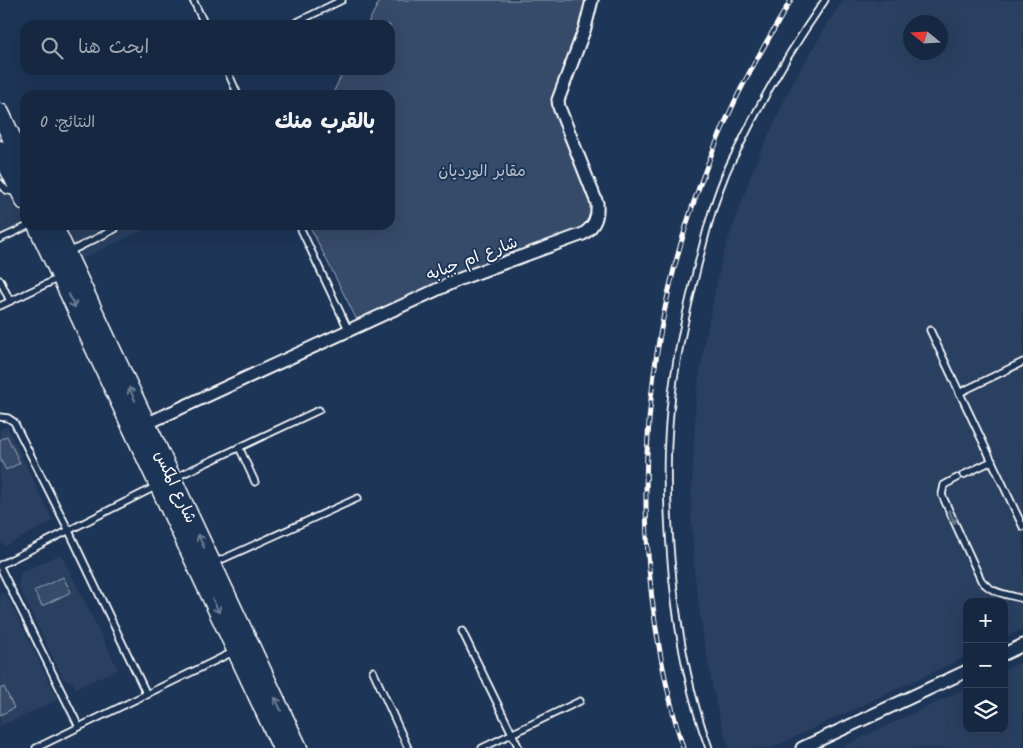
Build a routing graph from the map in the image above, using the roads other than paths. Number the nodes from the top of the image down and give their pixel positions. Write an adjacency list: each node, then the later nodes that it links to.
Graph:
1 (193, 0): 5 (lane)
2 (342, 0): 6 (lane)
3 (592, 0): 26 (street, شارع ام جبابه)
4 (825, 0): 59 (lane)
5 (203, 20)
6 (301, 20)
7 (229, 75): 8 (lane)
8 (236, 90)
9 (0, 113): 11 (main road)
10 (0, 150): 13 (main road)
11 (20, 155)
12 (0, 183): 14 (lane)
13 (20, 191)
14 (20, 196)
15 (20, 230): 20 (lane)
16 (39, 230): 22 (main road, شارع المكس)
17 (56, 230): 21 (main road, شارع المكس)
18 (113, 230): 21 (lane)
19 (302, 230): 26 (lane)
20 (0, 239)
21 (67, 253): 32 (main road, شارع المكس, one-way to 21)
22 (61, 277): 24 (lane); 35 (main road, شارع المكس, one-way to 35)
23 (0, 280): 24 (lane)
24 (10, 301): 25 (lane)
25 (0, 306)
26 (348, 329): 32 (street, شارع ام جبابه)
27 (930, 330): 29 (lane)
28 (1023, 362): 29 (lane)
29 (959, 393): 34 (lane)
30 (319, 410): 33 (lane)
31 (0, 417): 39 (lane)
32 (146, 424): 35 (main road, شارع المكس)
33 (239, 447): 35 (lane); 36 (lane)
34 (992, 461): 38 (lane); 42 (lane, one-way to 42)
35 (165, 482): 39 (lane); 40 (main road, شارع المكس, one-way to 35); 45 (main road, شارع المكس, one-way to 45)
36 (255, 482)
37 (358, 498): 40 (lane)
38 (1023, 527)
39 (68, 530): 41 (lane); 49 (lane)
40 (211, 564): 55 (main road, شارع المكس, one-way to 40)
41 (0, 566): 51 (lane)
42 (1023, 599)
43 (462, 631): 52 (lane)
44 (1023, 645): 46 (street)
45 (236, 650): 49 (lane); 54 (main road, شارع المكس)
46 (1008, 652)
47 (373, 671): 56 (lane)
48 (963, 673): 60 (street)
49 (147, 695): 51 (lane)
50 (580, 701): 52 (lane)
51 (79, 727): 53 (lane)
52 (512, 734): 57 (lane); 58 (lane)
53 (36, 748)
54 (282, 748)
55 (298, 748)
56 (408, 748)
57 (482, 748)
58 (519, 748)
59 (709, 748)
60 (802, 748)

